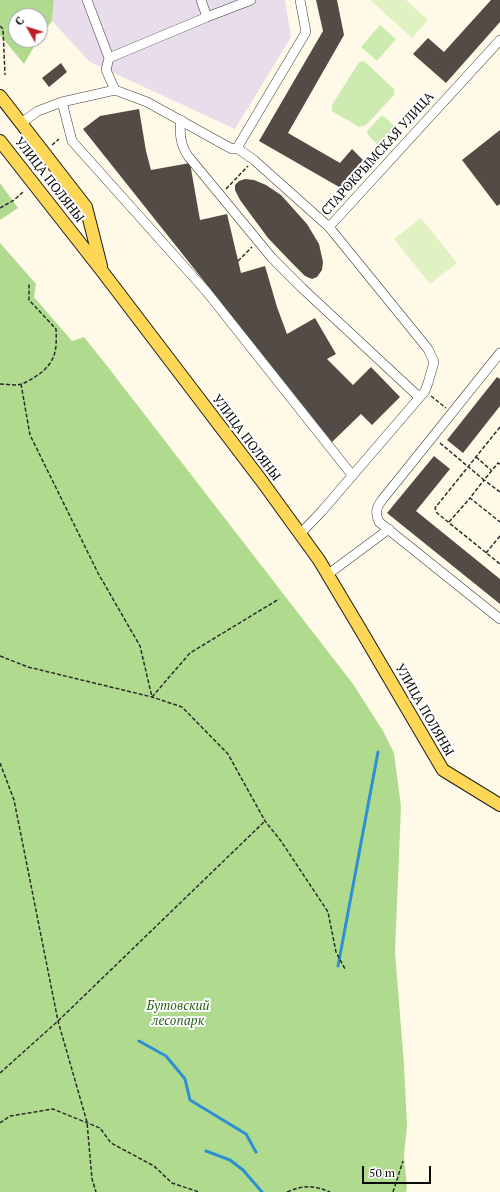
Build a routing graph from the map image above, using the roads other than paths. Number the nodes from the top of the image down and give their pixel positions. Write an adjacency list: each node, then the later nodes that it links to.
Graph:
1 (87, 0): 7 (street)
2 (201, 0): 5 (street)
3 (251, 0): 5 (street)
4 (300, 0): 14 (street)
5 (207, 17): 7 (street)
6 (500, 40): 15 (street, СТАРОКРЫМСКАЯ УЛИЦА)
7 (109, 58): 8 (street)
8 (115, 90): 10 (street); 11 (street)
9 (0, 96): 12 (main road, УЛИЦА ПОЛЯНЫ)
10 (62, 102): 12 (street); 20 (street)
11 (180, 120): 14 (street); 19 (street)
12 (21, 123): 16 (main road, УЛИЦА ПОЛЯНЫ)
13 (0, 140): 16 (main road, УЛИЦА ПОЛЯНЫ)
14 (237, 148): 15 (street)
15 (329, 227): 19 (street, СТАРОКРЫМСКАЯ УЛИЦА)
16 (102, 271): 22 (main road, УЛИЦА ПОЛЯНЫ)
17 (500, 353): 18 (street)
18 (497, 364): 21 (street)
19 (419, 397): 20 (street, СТАРОКРЫМСКАЯ УЛИЦА)
20 (352, 476): 22 (street, СТАРОКРЫМСКАЯ УЛИЦА)
21 (389, 529): 23 (street); 24 (street)
22 (300, 534): 23 (main road, УЛИЦА ПОЛЯНЫ)
23 (327, 575): 25 (main road, УЛИЦА ПОЛЯНЫ)
24 (500, 619)
25 (500, 805)

